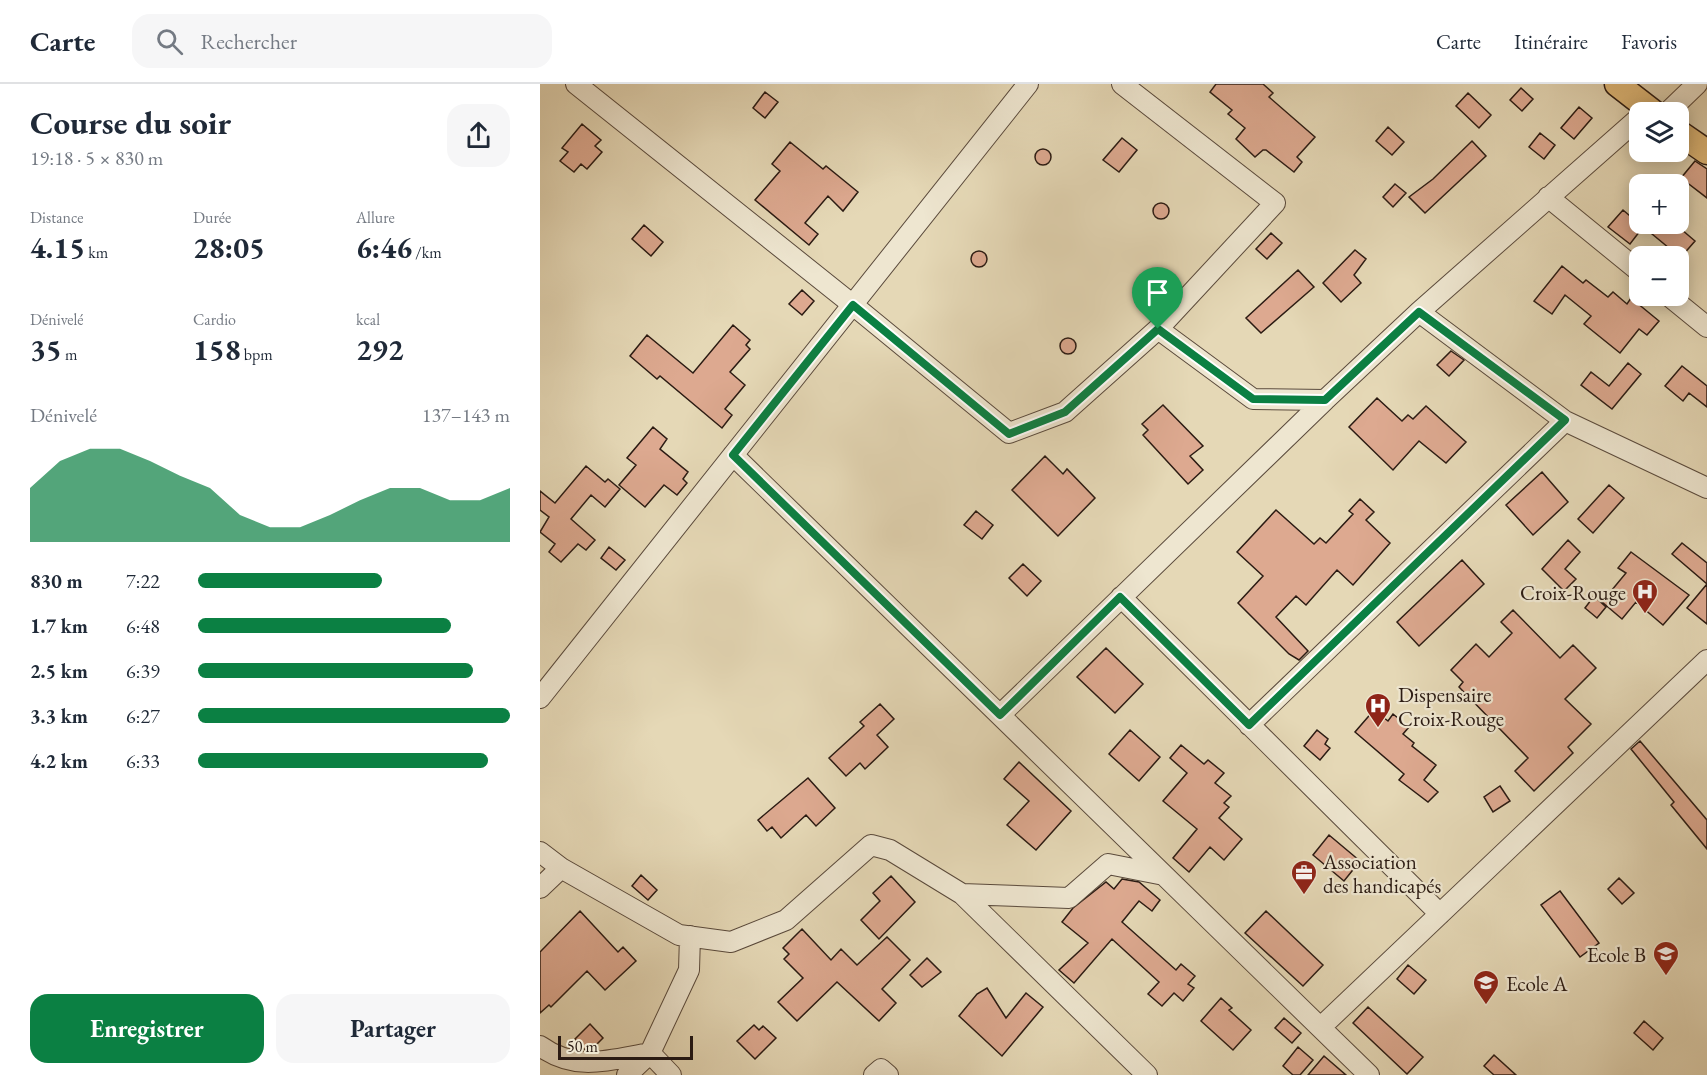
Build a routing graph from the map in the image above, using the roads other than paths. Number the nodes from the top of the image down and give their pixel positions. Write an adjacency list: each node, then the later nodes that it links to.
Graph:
1 (576, 84): 13 (street)
2 (1028, 84): 13 (street)
3 (1122, 84): 17 (street)
4 (1617, 84): 6 (main road)
5 (1697, 84): 7 (street)
6 (1638, 102)
7 (1668, 102)
8 (1629, 131): 11 (street)
9 (1689, 140): 10 (main road)
10 (1707, 152)
11 (1548, 197): 12 (street); 15 (street)
12 (1629, 263)
13 (853, 305): 17 (street); 20 (street)
14 (1681, 306): 16 (street)
15 (1419, 312): 18 (street); 19 (street)
16 (1707, 327)
17 (1158, 329): 18 (street)
18 (1325, 400): 22 (street)
19 (1565, 420): 21 (street); 26 (street)
20 (733, 455): 24 (street); 25 (street)
21 (1707, 488)
22 (1120, 597): 25 (street); 26 (street)
23 (1707, 660): 32 (street)
24 (540, 698)
25 (1000, 715): 29 (street)
26 (1249, 725): 32 (street)
27 (540, 852): 28 (street)
28 (561, 868): 30 (street); 33 (street)
29 (1164, 874): 31 (street); 34 (street)
30 (540, 888)
31 (962, 894): 33 (street); 41 (street)
32 (1440, 914): 34 (street)
33 (690, 936): 36 (street)
34 (1321, 1028): 42 (street)
35 (540, 1046): 36 (street)
36 (650, 1053): 37 (street); 38 (street)
37 (627, 1075)
38 (671, 1075)
39 (874, 1075): 40 (street)
40 (888, 1075)
41 (1147, 1075)
42 (1370, 1075)

